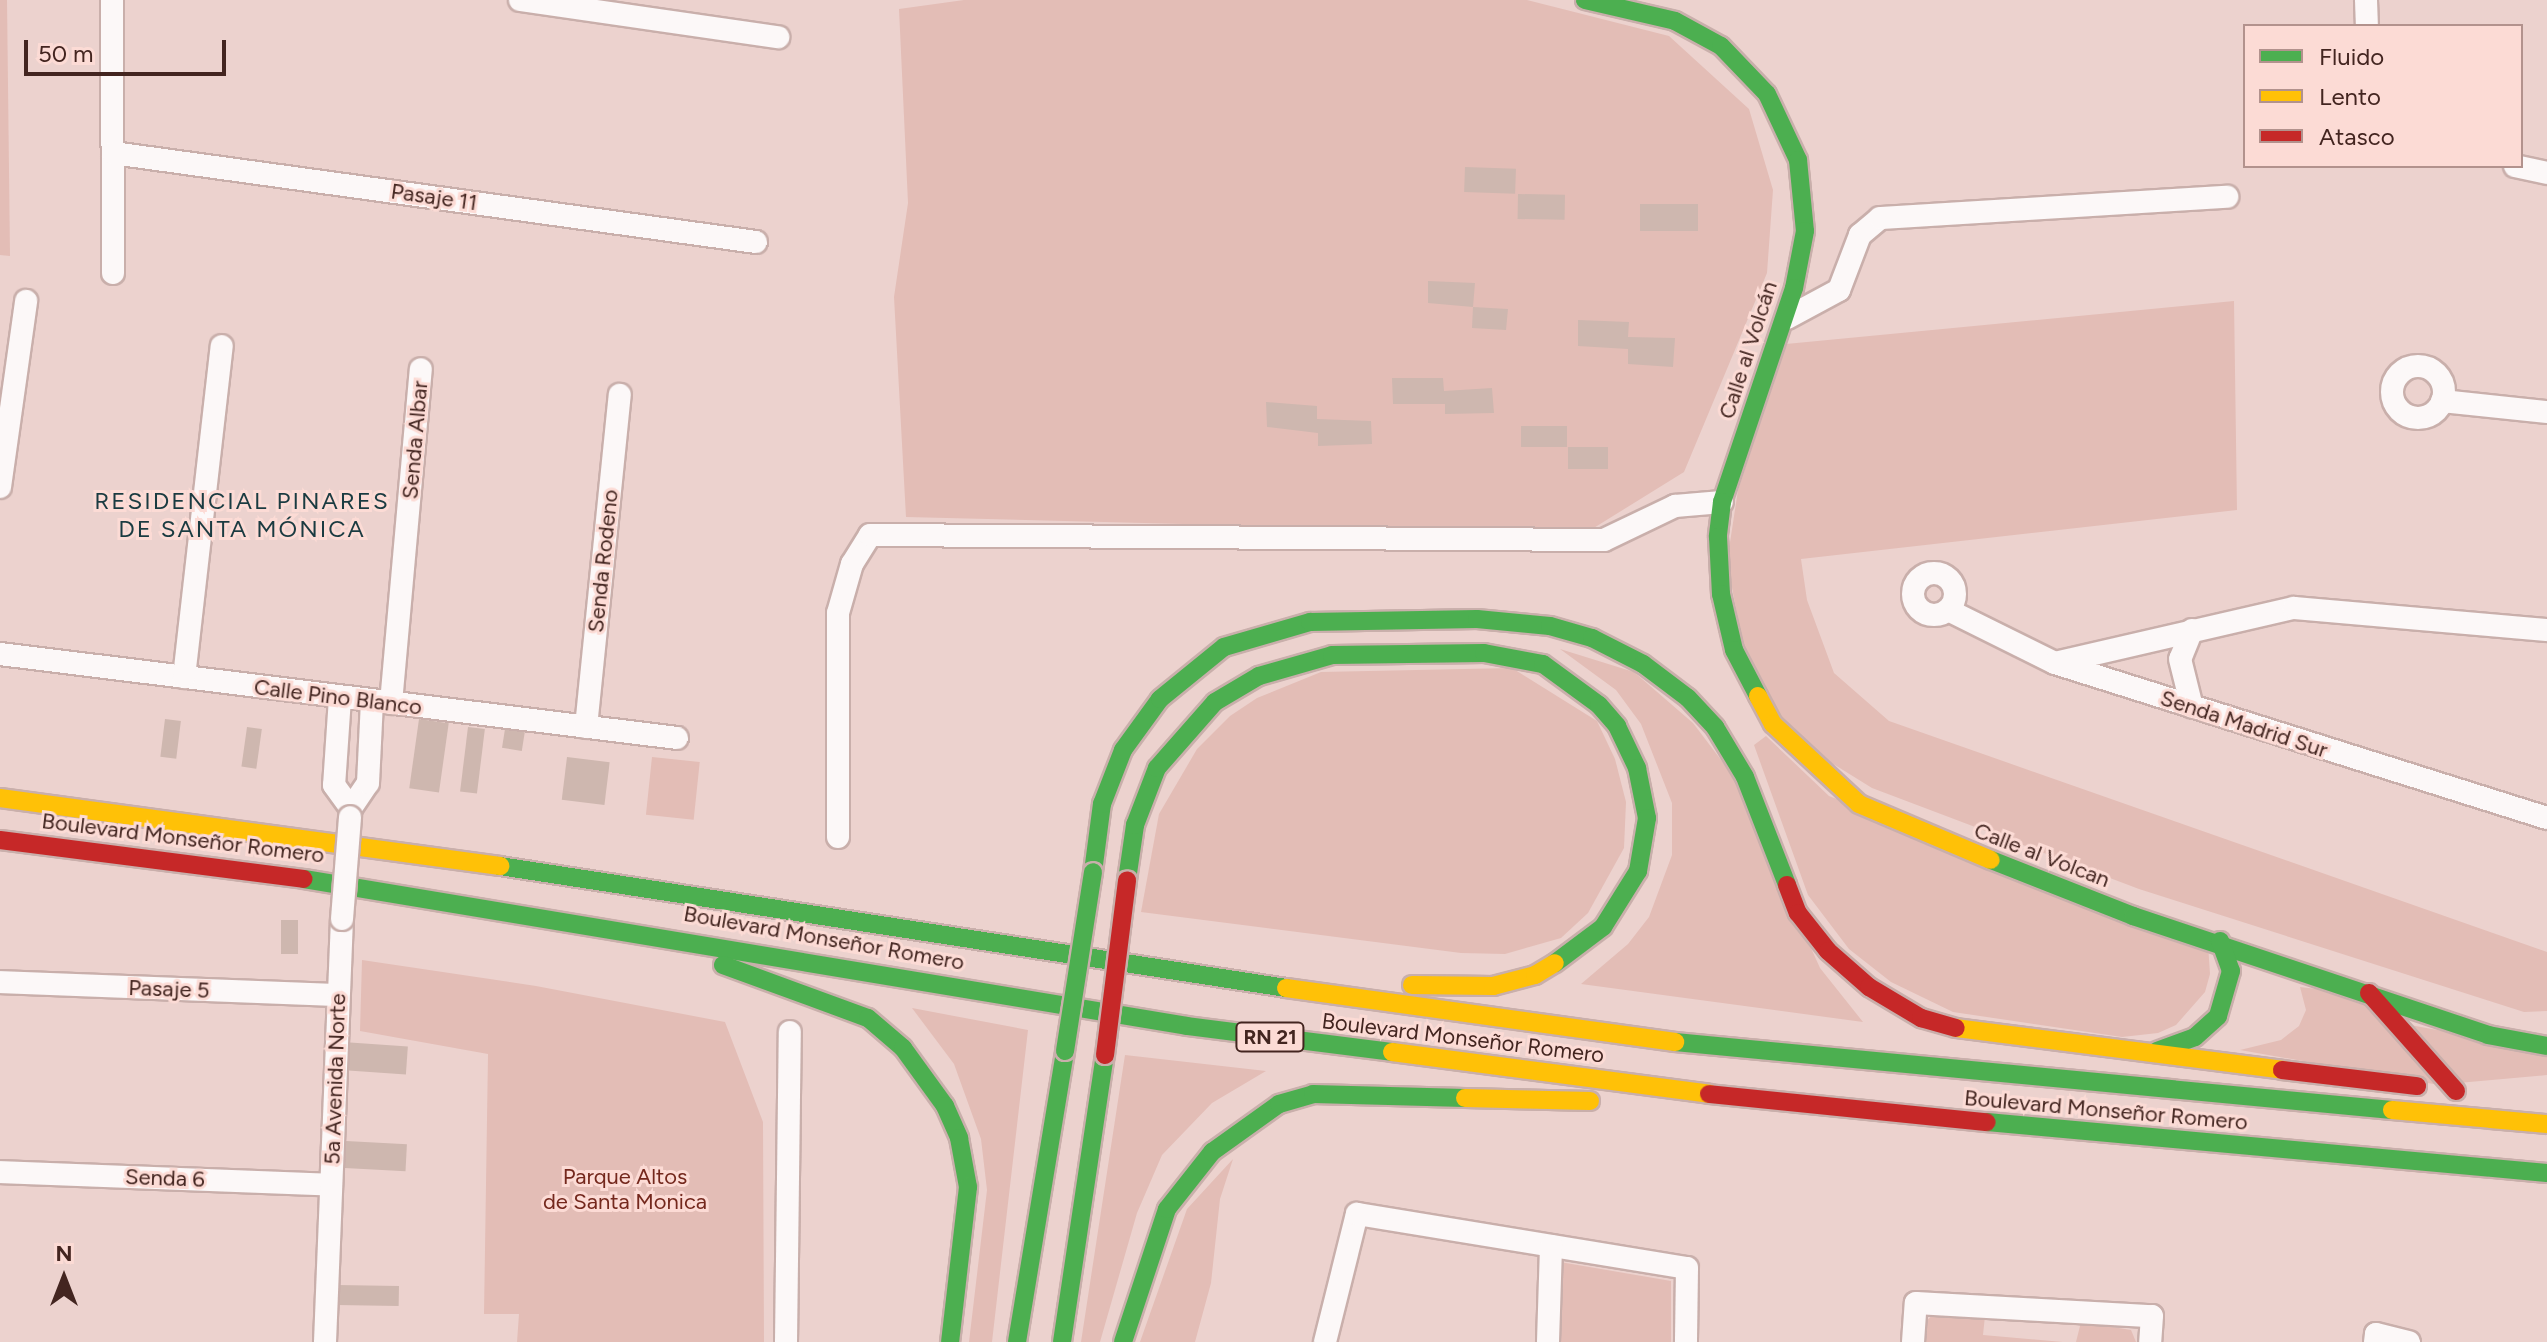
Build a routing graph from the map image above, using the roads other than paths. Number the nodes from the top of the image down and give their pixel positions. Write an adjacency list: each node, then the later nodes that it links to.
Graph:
1 (112, 0): 7 (street)
2 (520, 0): 6 (street)
3 (1585, 0): 14 (main road, Calle al Volcán)
4 (2366, 0): 5 (street)
5 (2367, 24)
6 (778, 37)
7 (113, 153): 11 (street, Pasaje 11); 12 (street)
8 (2523, 168): 9 (street)
9 (2547, 173)
10 (2227, 197): 14 (street)
11 (756, 242)
12 (113, 273)
13 (26, 301): 20 (street)
14 (1787, 318): 21 (main road, Calle al Volcán)
15 (222, 346): 27 (street)
16 (421, 369): 29 (street, Senda Albar)
17 (620, 395): 31 (street, Senda Rodeno)
18 (2442, 401): 19 (street)
19 (2547, 412)
20 (0, 487)
21 (1722, 502): 36 (street); 39 (main road, Calle al Volcan)
22 (1948, 610): 26 (street, Senda Madrid Sur)
23 (2192, 630): 24 (street); 26 (street); 30 (street)
24 (2547, 630)
25 (0, 654): 27 (street, Calle Pino Blanco)
26 (2055, 663): 30 (street, Senda Madrid Sur)
27 (184, 677): 28 (street, Calle Pino Blanco)
28 (340, 698): 29 (street, Calle Pino Blanco); 34 (street, 5a Avenida Norte)
29 (381, 702): 31 (street, Calle Pino Blanco); 34 (street, 5a Avenida Norte)
30 (2192, 707): 35 (street, Senda Madrid Sur)
31 (586, 727): 32 (street, Calle Pino Blanco)
32 (677, 738)
33 (0, 798): 41 (main road, Boulevard Monseñor Romero / RN 21)
34 (350, 813): 43 (street, 5a Avenida Norte, bridge)
35 (2547, 818)
36 (838, 837)
37 (0, 840): 38 (main road, Boulevard Monseñor Romero / RN 21)
38 (586, 920): 52 (main road, Boulevard Monseñor Romero / RN 21); 61 (main road)
39 (2220, 941): 42 (main road, Calle al Volcan); 50 (main road)
40 (0, 982): 43 (street, Pasaje 5)
41 (1254, 984): 54 (main road, Boulevard Monseñor Romero / RN 21); 63 (main road, bridge)
42 (2369, 993): 44 (main road, Calle al Volcan); 47 (main road)
43 (338, 995): 57 (street, 5a Avenida Norte)
44 (2426, 1014): 47 (main road); 48 (main road, Calle al Volcan)
45 (2547, 1030): 48 (main road)
46 (790, 1032): 60 (street)
47 (2405, 1035): 50 (main road)
48 (2488, 1035): 49 (main road, Calle al Volcan)
49 (2547, 1046)
50 (2153, 1052): 62 (main road, bridge)
51 (2501, 1099): 53 (main road)
52 (1805, 1106): 56 (main road, Boulevard Monseñor Romero / RN 21); 64 (main road)
53 (2547, 1108)
54 (2547, 1124)
55 (0, 1172): 57 (street, Senda 6)
56 (2547, 1173)
57 (331, 1185): 59 (street, 5a Avenida Norte)
58 (1551, 1246): 65 (street); 66 (street); 67 (street)
59 (325, 1342)
60 (786, 1342)
61 (950, 1342)
62 (1017, 1342)
63 (1062, 1342)
64 (1123, 1342)
65 (1325, 1342)
66 (1548, 1342)
67 (1686, 1342)
68 (1913, 1342): 69 (street)
69 (2150, 1342)
70 (2375, 1342): 71 (street)
71 (2409, 1342)

